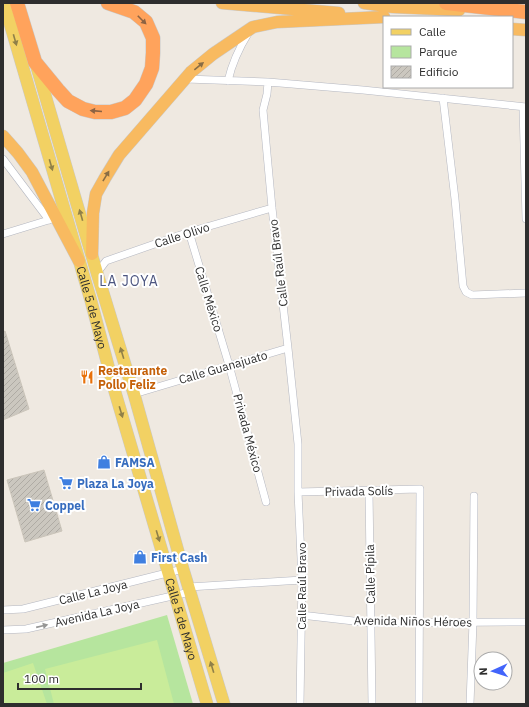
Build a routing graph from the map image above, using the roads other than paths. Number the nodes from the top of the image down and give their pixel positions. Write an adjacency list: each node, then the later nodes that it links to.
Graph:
1 (4, 3): 27 (main road, Calle 5 de Mayo, one-way to 27)
2 (17, 3): 13 (highway)
3 (108, 3): 13 (highway, one-way to 13)
4 (222, 3): 8 (highway)
5 (364, 3): 7 (highway)
6 (446, 3): 7 (highway)
7 (526, 12)
8 (383, 17)
9 (383, 17): 10 (highway)
10 (252, 28): 14 (highway, one-way to 10); 15 (street)
11 (513, 29): 12 (highway)
12 (526, 30)
13 (35, 62): 26 (main road, Calle 5 de Mayo, one-way to 13)
14 (186, 79): 15 (street); 26 (highway, one-way to 14)
15 (228, 81): 16 (street)
16 (268, 82): 17 (street); 21 (street, Calle Raúl Bravo)
17 (443, 98): 18 (street); 29 (street)
18 (524, 107): 23 (street)
19 (3, 136): 22 (highway)
20 (3, 159): 22 (street)
21 (272, 208): 24 (street, Calle Olivo); 30 (street, Calle Raúl Bravo)
22 (53, 219): 25 (street); 27 (highway)
23 (526, 219)
24 (189, 232): 28 (street, Calle Olivo); 31 (street, Calle México)
25 (3, 234)
26 (92, 254): 28 (main road, Calle 5 de Mayo)
27 (78, 261): 38 (main road, Calle 5 de Mayo, one-way to 38)
28 (97, 273): 32 (main road, Calle 5 de Mayo, one-way to 28)
29 (526, 293)
30 (288, 348): 31 (street, Calle Guanajuato); 34 (street, Calle Raúl Bravo)
31 (229, 365): 32 (street, Calle Guanajuato); 36 (street, Privada México)
32 (134, 394): 37 (main road, Calle 5 de Mayo)
33 (369, 491): 34 (street, Privada Solís); 46 (street, Calle Pípila); 47 (street, Privada Solís)
34 (298, 492): 39 (street, Calle Raúl Bravo)
35 (474, 496): 44 (street)
36 (266, 502)
37 (183, 569): 38 (street, Calle La Joya); 40 (main road, Calle 5 de Mayo)
38 (169, 572): 41 (main road, Calle 5 de Mayo); 42 (street, Calle La Joya)
39 (302, 580): 40 (street); 43 (street, Calle Raúl Bravo)
40 (190, 590): 41 (street, Avenida La Joya); 50 (main road, Calle 5 de Mayo, one-way to 40)
41 (176, 596): 48 (street, Avenida La Joya, one-way to 41); 49 (main road, Calle 5 de Mayo)
42 (3, 610)
43 (301, 615): 46 (street, Avenida Niños Héroes); 51 (street, Calle Raúl Bravo)
44 (473, 622): 45 (street, Avenida Niños Héroes); 47 (street, Avenida Niños Héroes); 54 (street)
45 (526, 622)
46 (371, 623): 47 (street, Avenida Niños Héroes); 52 (street, Calle Pípila)
47 (420, 623): 53 (street)
48 (3, 630)
49 (208, 704)
50 (224, 704)
51 (300, 704)
52 (372, 704)
53 (419, 704)
54 (470, 704)

